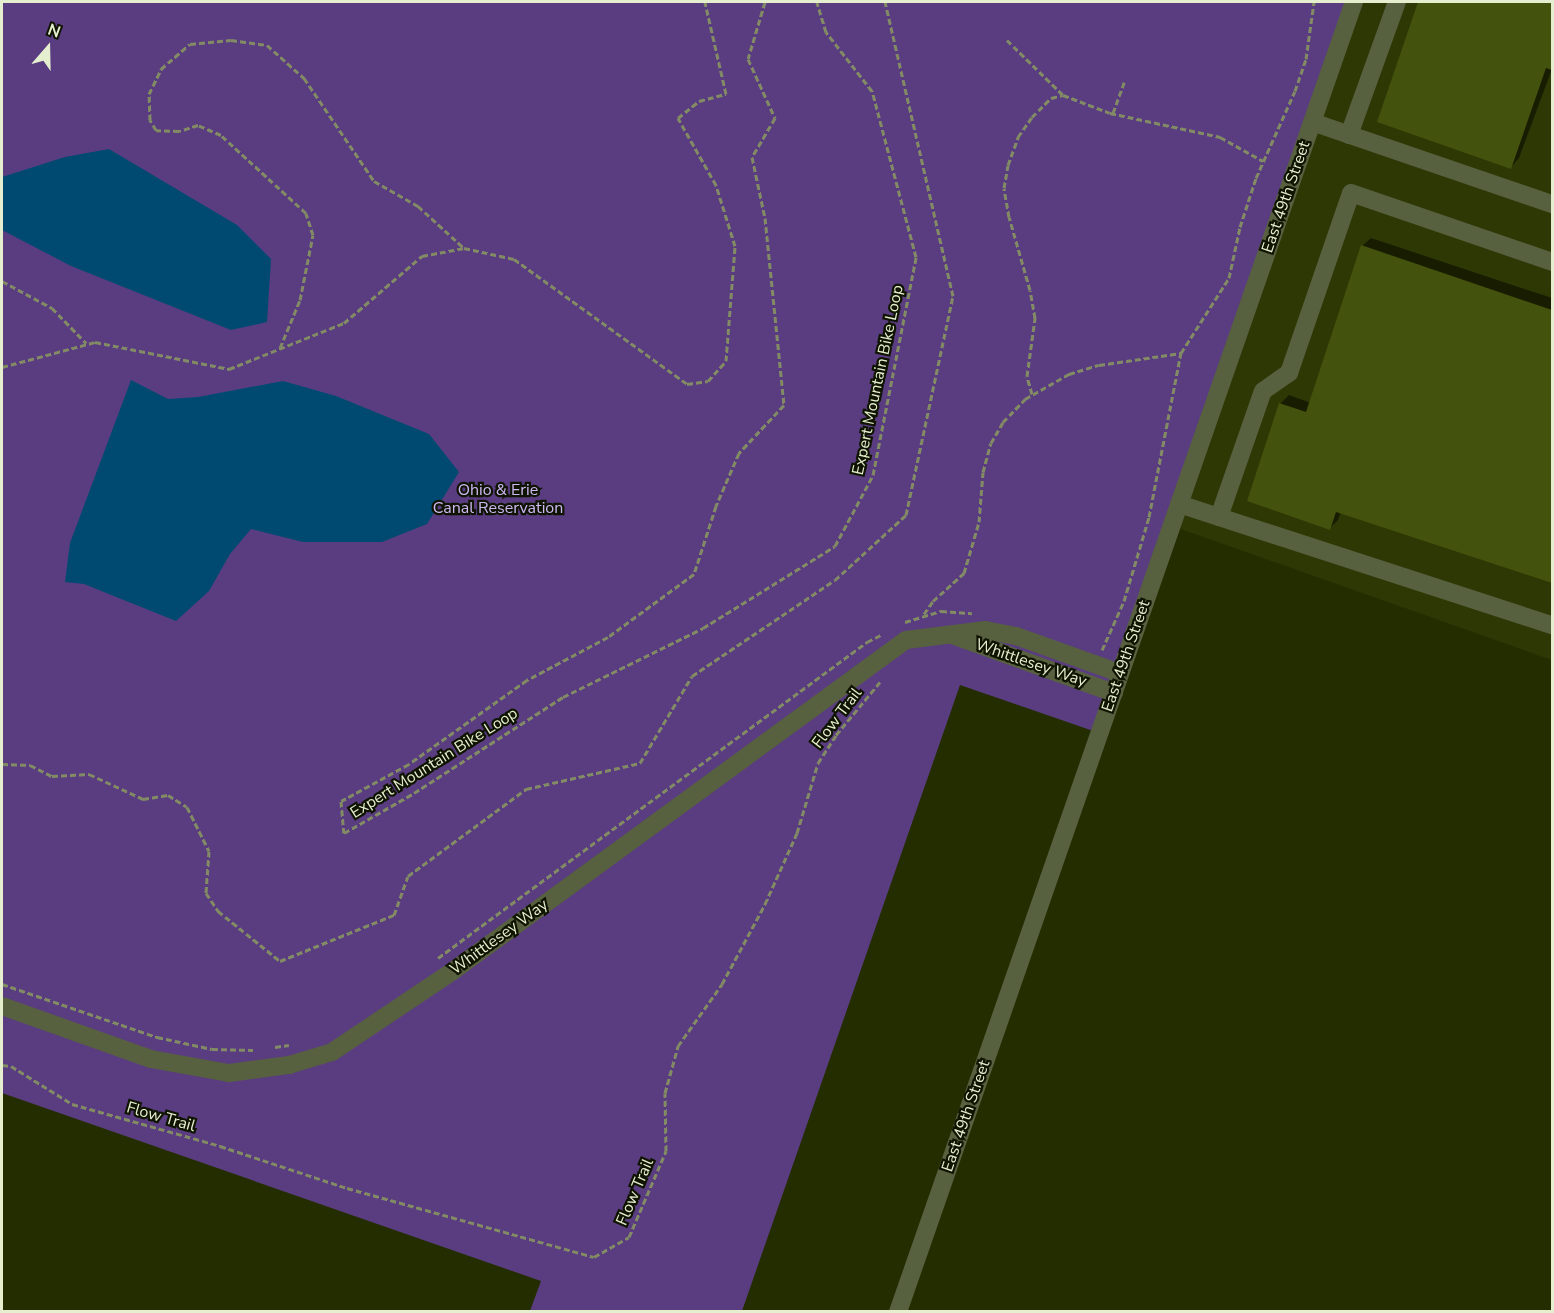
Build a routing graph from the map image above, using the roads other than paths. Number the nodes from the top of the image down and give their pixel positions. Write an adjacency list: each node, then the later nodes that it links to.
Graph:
1 (1354, 2): 3 (street, East 49th Street)
2 (1397, 2): 4 (street)
3 (1312, 122): 4 (street); 7 (street, East 49th Street)
4 (1350, 135): 5 (street)
5 (1552, 204)
6 (1552, 262): 8 (street)
7 (1179, 504): 8 (street); 11 (street, East 49th Street)
8 (1219, 517): 9 (street)
9 (1552, 626)
10 (948, 633): 11 (street, Whittlesey Way); 12 (street, Whittlesey Way); 13 (street, Whittlesey Way)
11 (1120, 673): 12 (street, East 49th Street)
12 (1113, 693): 14 (street, East 49th Street)
13 (2, 1006)
14 (898, 1311)

